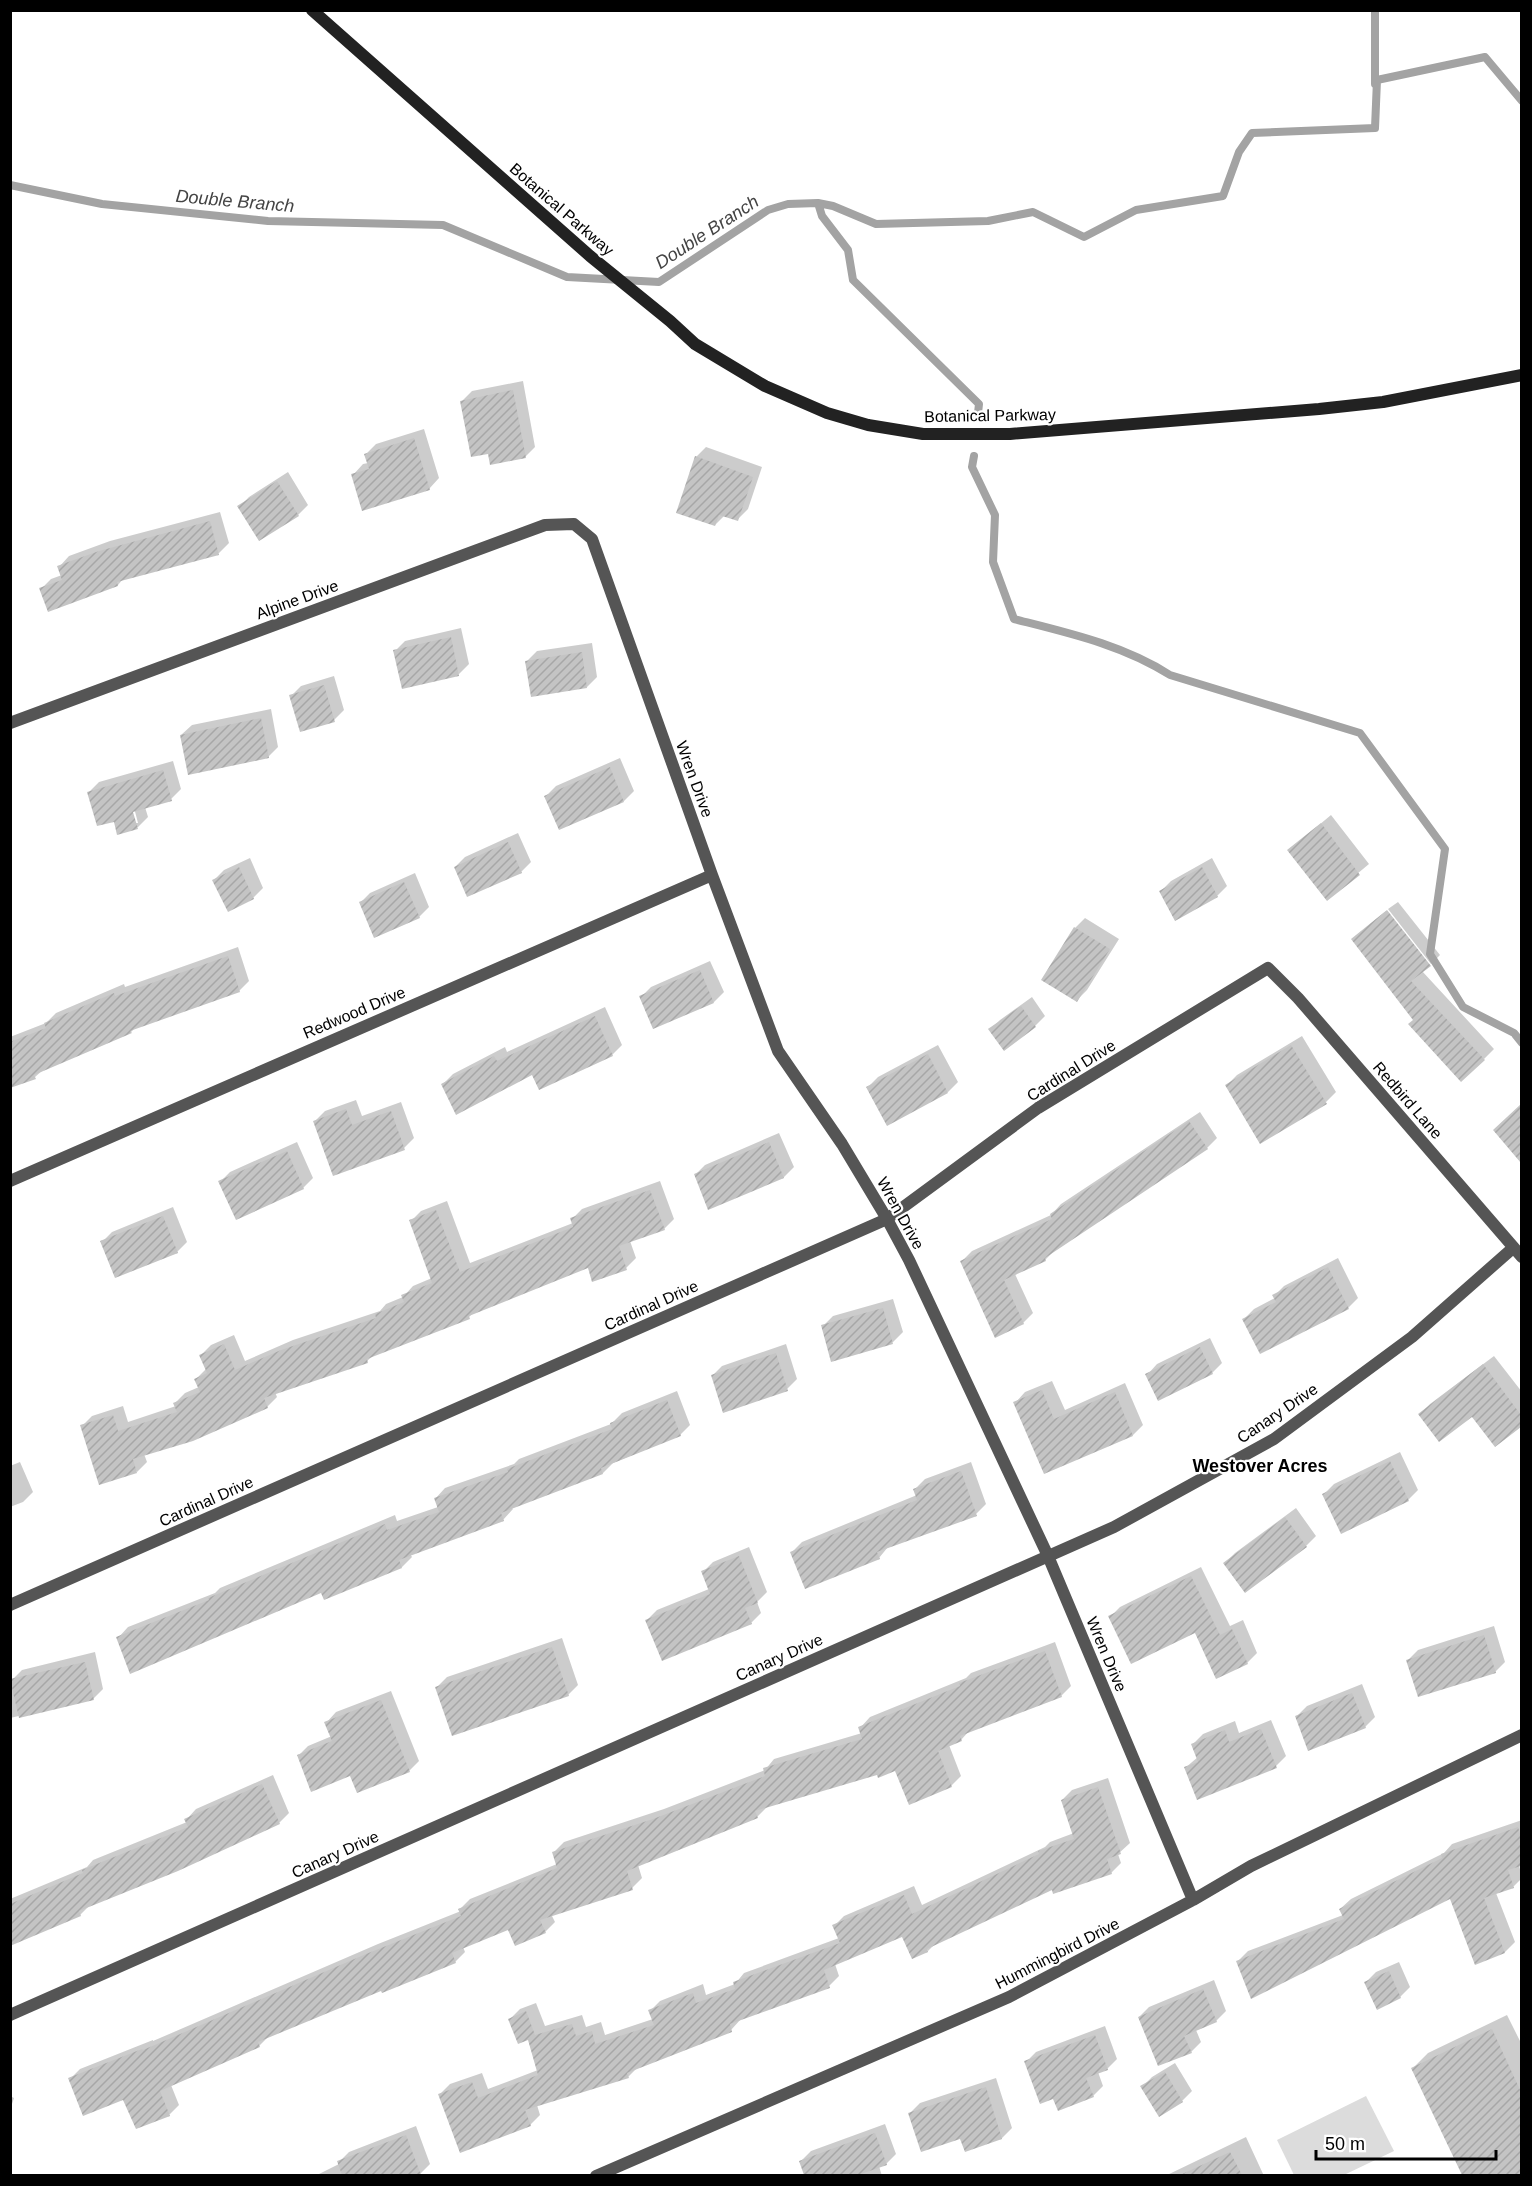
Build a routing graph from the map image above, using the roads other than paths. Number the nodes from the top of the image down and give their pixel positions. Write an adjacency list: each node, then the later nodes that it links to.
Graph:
1 (312, 10): 2 (street, Botanical Parkway)
2 (1521, 375)
3 (592, 539): 4 (street, Alpine Drive); 5 (street, Wren Drive)
4 (10, 723)
5 (712, 875): 7 (street, Redwood Drive); 8 (street, Wren Drive)
6 (1268, 968): 8 (street, Cardinal Drive); 9 (street, Redbird Lane)
7 (10, 1180)
8 (887, 1219): 10 (street, Wren Drive); 11 (street, Cardinal Drive)
9 (1517, 1252): 10 (street, Canary Drive)
10 (1048, 1556): 13 (street, Wren Drive); 14 (street, Canary Drive)
11 (10, 1605)
12 (1521, 1735): 13 (street, Hummingbird Drive)
13 (1193, 1900): 15 (street, Hummingbird Drive)
14 (10, 2015)
15 (596, 2175)

